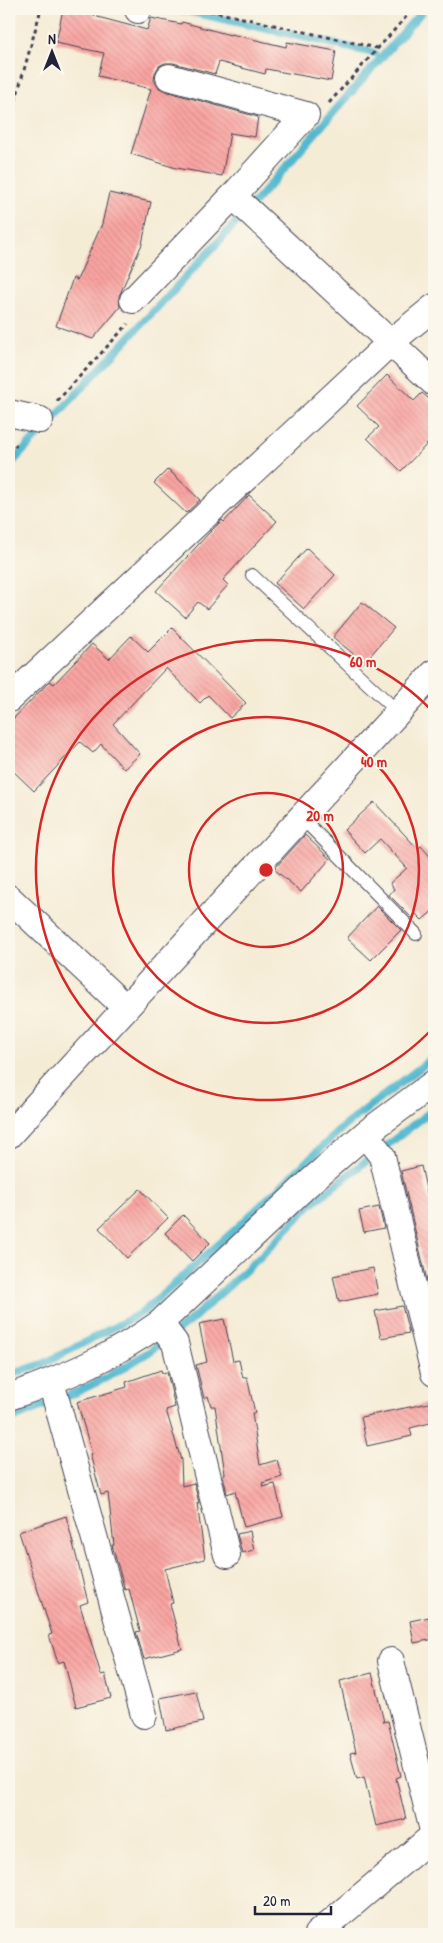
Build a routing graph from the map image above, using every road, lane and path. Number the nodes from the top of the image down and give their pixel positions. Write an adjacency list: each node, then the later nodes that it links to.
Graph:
1 (41, 9): 5 (path)
2 (202, 9): 3 (path)
3 (378, 48)
4 (169, 77): 6 (street)
5 (9, 124)
6 (233, 196): 7 (street); 9 (street)
7 (133, 300)
8 (434, 307): 9 (street)
9 (395, 346): 10 (street); 15 (street)
10 (434, 383)
11 (9, 414): 12 (street)
12 (40, 420)
13 (252, 575): 16 (lane)
14 (434, 673): 16 (street)
15 (9, 699)
16 (398, 712): 17 (street)
17 (301, 817): 19 (lane); 20 (street)
18 (9, 898): 20 (street)
19 (416, 934)
20 (126, 1008): 22 (street)
21 (434, 1083): 23 (street)
22 (9, 1135)
23 (374, 1145): 24 (street); 25 (street)
24 (168, 1333): 26 (street); 28 (street)
25 (434, 1374)
26 (54, 1396): 27 (street); 30 (street)
27 (9, 1397)
28 (227, 1555)
29 (391, 1661): 31 (street)
30 (144, 1715)
31 (434, 1835): 32 (street)
32 (317, 1934)

